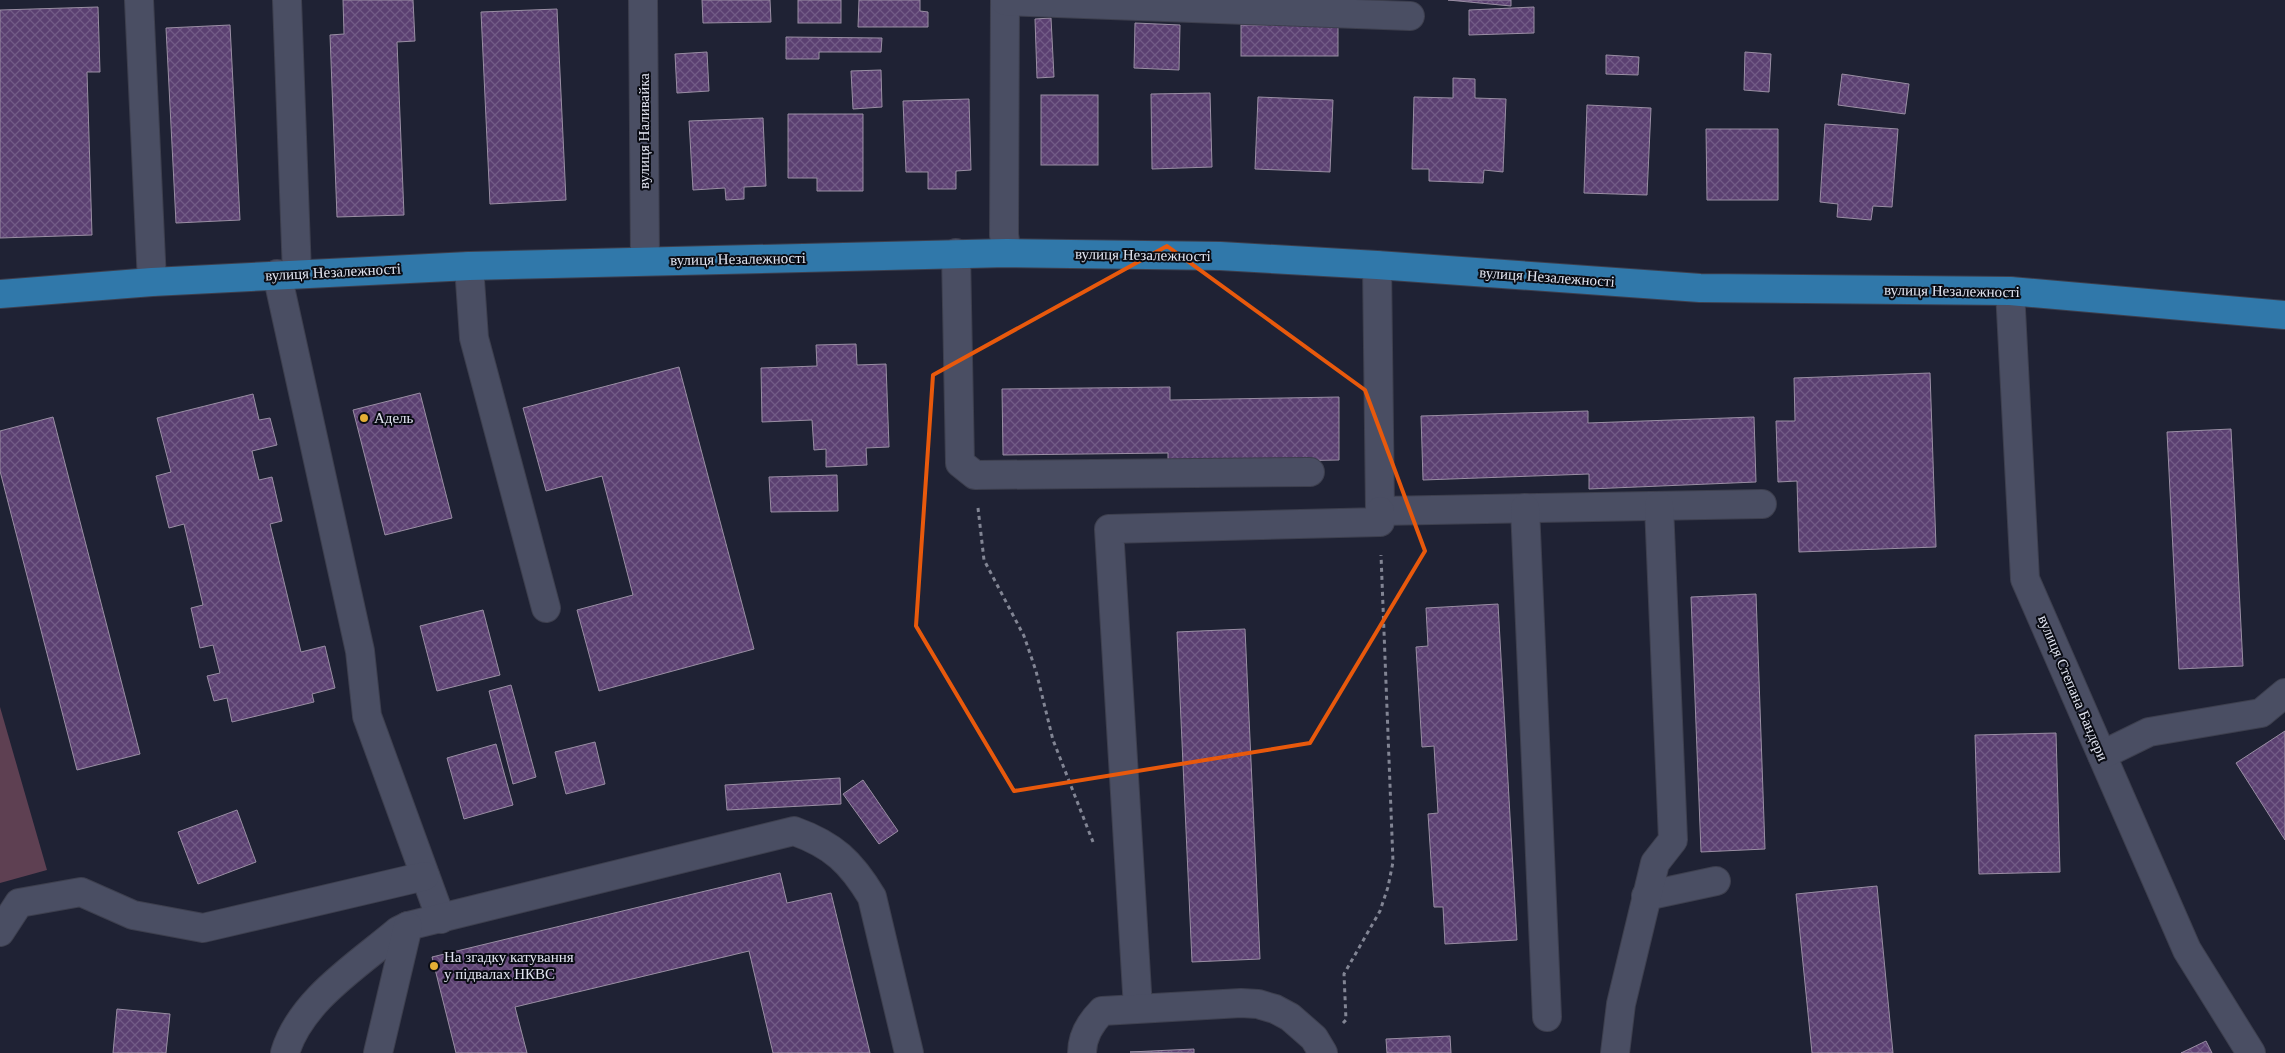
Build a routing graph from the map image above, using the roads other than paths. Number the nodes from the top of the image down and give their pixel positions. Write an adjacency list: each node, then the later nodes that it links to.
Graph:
1 (139, 0): 12 (street)
2 (287, 0): 11 (street)
3 (643, 0): 8 (street, вулиця Наливайка)
4 (1005, 1): 5 (street); 7 (street)
5 (1410, 16)
6 (956, 253): 7 (main road, вулиця Незалежності); 8 (main road, вулиця Незалежності); 16 (street)
7 (1007, 253): 9 (main road, вулиця Незалежності)
8 (645, 261): 10 (main road, вулиця Незалежності)
9 (1378, 265): 13 (main road, вулиця Незалежності); 20 (street)
10 (469, 266): 11 (main road, вулиця Незалежності); 21 (street)
11 (287, 274): 12 (main road, вулиця Незалежності); 24 (street)
12 (152, 282): 14 (main road, вулиця Незалежності)
13 (2010, 291): 15 (main road, вулиця Незалежності); 23 (street, вулиця Степана Бандери)
14 (0, 294)
15 (2285, 315)
16 (1310, 472)
17 (1762, 504): 18 (street)
18 (1660, 506): 19 (street); 26 (street)
19 (1525, 508): 20 (street); 31 (street)
20 (1380, 516): 30 (street)
21 (546, 608)
22 (2285, 694): 23 (street)
23 (2102, 755): 38 (street, вулиця Степана Бандери)
24 (425, 876): 27 (street); 29 (street)
25 (1716, 881): 26 (street)
26 (1646, 896): 37 (street)
27 (440, 920): 28 (street); 35 (street)
28 (408, 926): 33 (street); 34 (street)
29 (0, 932)
30 (1138, 1008): 32 (street); 36 (street)
31 (1547, 1017)
32 (1323, 1052)
33 (285, 1053)
34 (378, 1053)
35 (909, 1053)
36 (1082, 1053)
37 (1616, 1053)
38 (2251, 1053)

